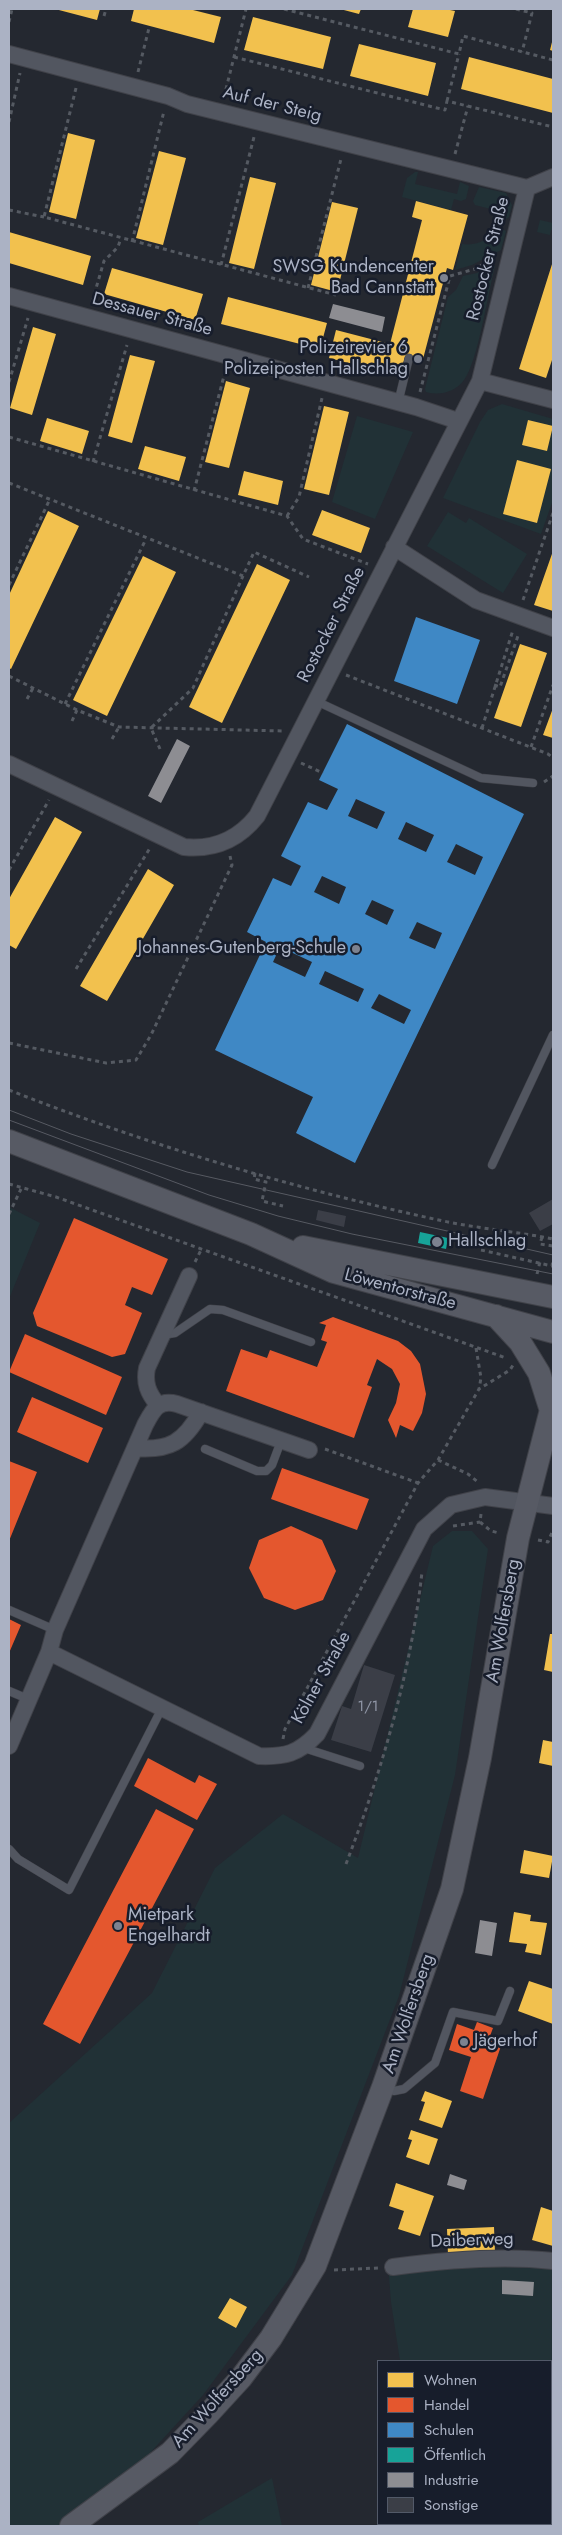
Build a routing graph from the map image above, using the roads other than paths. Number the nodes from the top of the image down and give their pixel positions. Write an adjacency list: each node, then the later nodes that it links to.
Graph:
1 (9, 54): 3 (street, Auf der Steig)
2 (553, 177): 3 (street)
3 (527, 188): 6 (street, Rostocker Straße)
4 (9, 296): 8 (street, Dessauer Straße)
5 (409, 358): 8 (lane)
6 (480, 381): 7 (street); 9 (street, Rostocker Straße)
7 (553, 400)
8 (398, 403): 9 (street, Dessauer Straße)
9 (458, 421): 10 (street, Rostocker Straße)
10 (394, 547): 11 (street); 12 (street, Rostocker Straße)
11 (553, 628)
12 (316, 701): 13 (street, Rostocker Straße); 14 (lane)
13 (9, 764)
14 (534, 783)
15 (553, 1035): 17 (lane)
16 (9, 1141): 18 (main road, Löwentorstraße)
17 (492, 1165)
18 (251, 1234): 20 (main road, Löwentorstraße); 21 (main road, Löwentorstraße)
19 (189, 1276): 23 (street)
20 (553, 1297)
21 (496, 1316): 22 (main road, Löwentorstraße); 26 (main road)
22 (553, 1332)
23 (162, 1335): 24 (lane); 25 (street)
24 (311, 1342)
25 (158, 1405): 27 (street); 29 (street)
26 (552, 1406): 32 (main road, Am Wolfersberg)
27 (200, 1412): 28 (street); 29 (street)
28 (281, 1440): 30 (lane); 31 (street)
29 (135, 1448): 35 (street)
30 (205, 1449)
31 (308, 1450)
32 (526, 1501): 33 (street); 41 (street, Kölner Straße); 45 (main road, Am Wolfersberg)
33 (553, 1506)
34 (9, 1610): 35 (lane)
35 (55, 1630): 36 (street)
36 (49, 1652): 38 (street); 39 (street, Kölner Straße)
37 (9, 1691): 38 (lane)
38 (28, 1699): 40 (street)
39 (162, 1708): 41 (street, Kölner Straße); 43 (lane)
40 (10, 1740)
41 (304, 1748): 42 (lane)
42 (360, 1766)
43 (9, 1849)
44 (510, 1992): 45 (lane)
45 (383, 2087): 48 (main road, Am Wolfersberg)
46 (553, 2261): 47 (street, Daiberweg)
47 (393, 2267)
48 (71, 2526)

